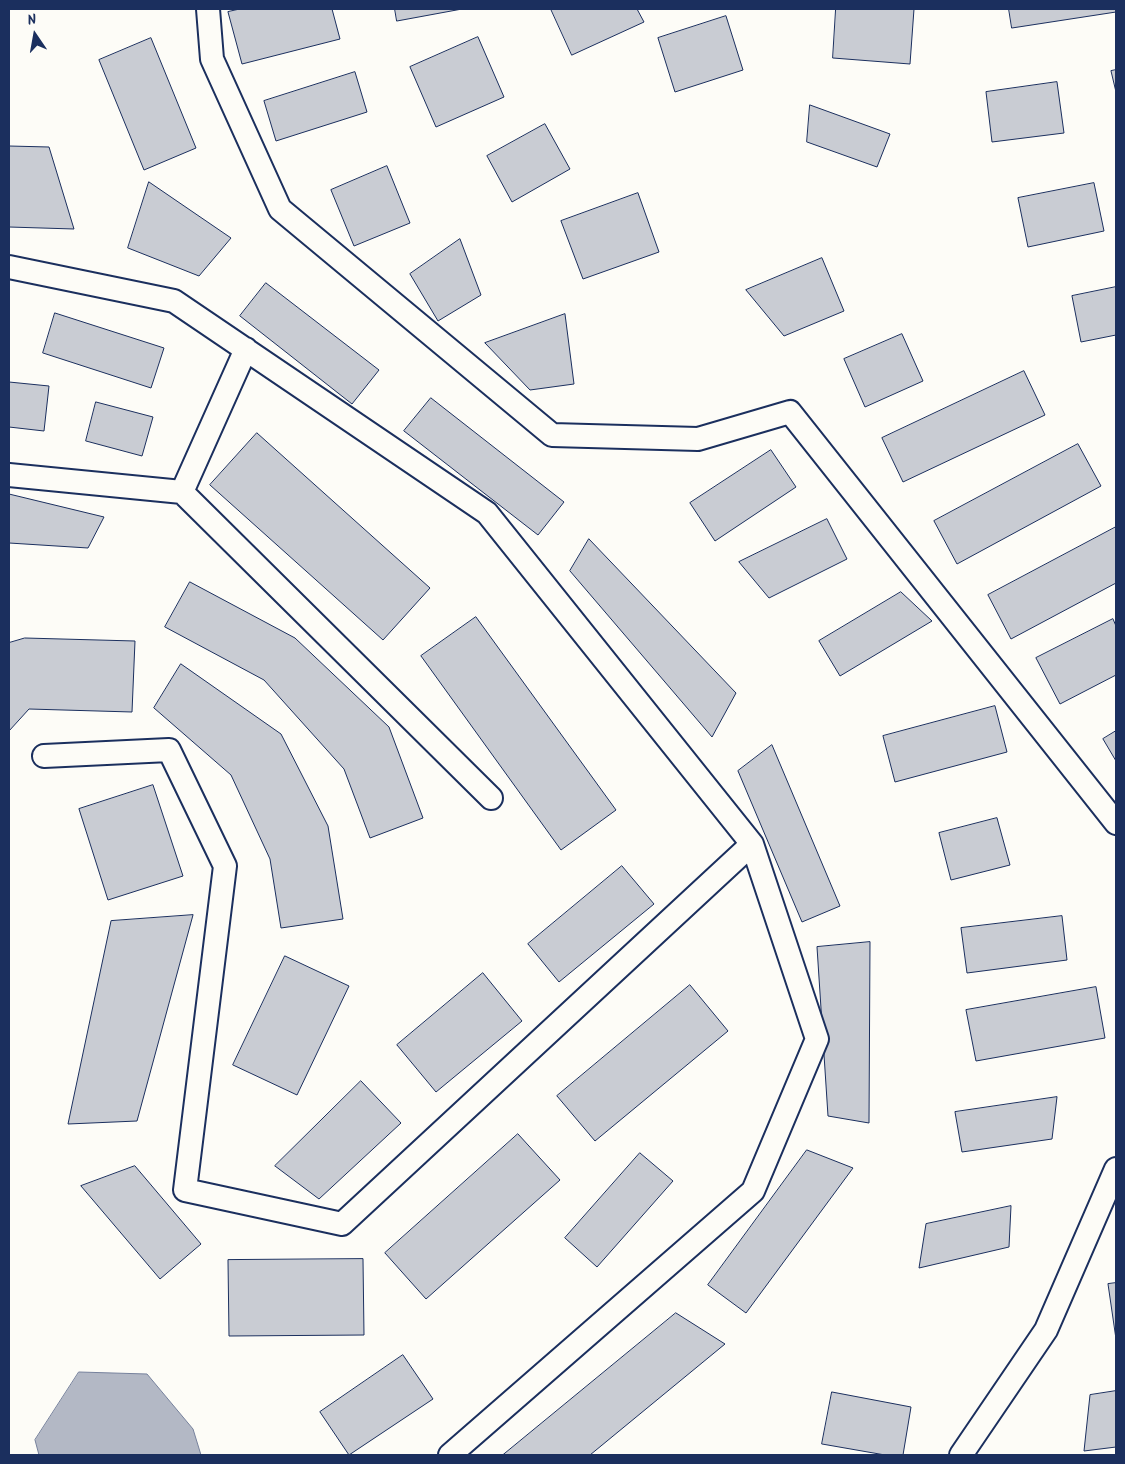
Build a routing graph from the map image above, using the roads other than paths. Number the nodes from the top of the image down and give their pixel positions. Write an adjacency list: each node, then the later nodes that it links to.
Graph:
1 (208, 9): 8 (street)
2 (9, 267): 3 (street)
3 (246, 349): 5 (street); 9 (street)
4 (9, 475): 5 (street)
5 (182, 492): 7 (street)
6 (44, 756): 9 (street)
7 (491, 798)
8 (1116, 823)
9 (752, 844): 11 (street)
10 (1116, 1170): 12 (street)
11 (450, 1455)
12 (961, 1455)

